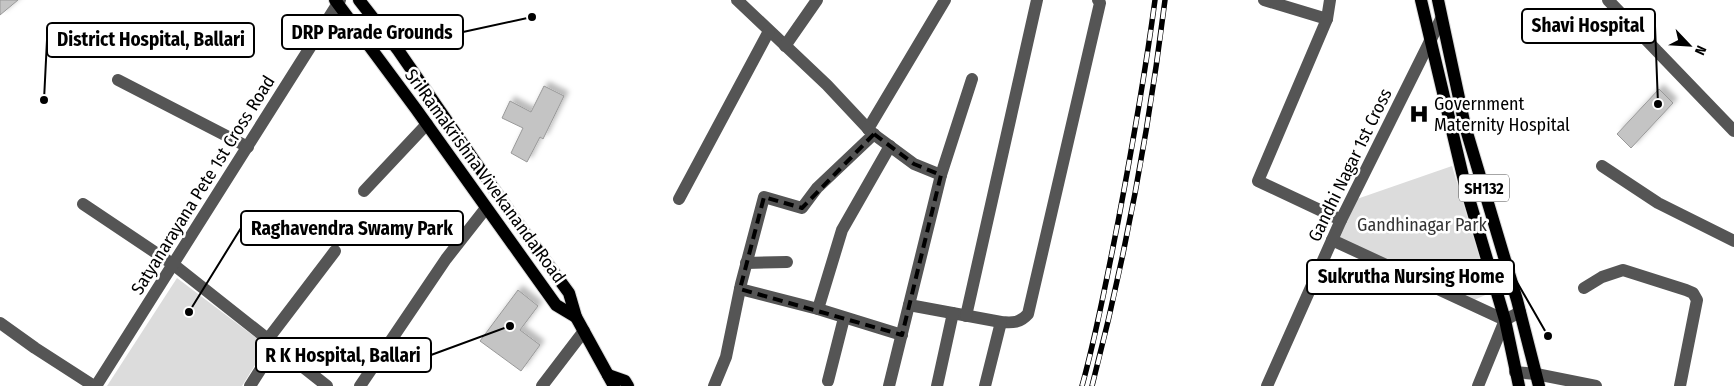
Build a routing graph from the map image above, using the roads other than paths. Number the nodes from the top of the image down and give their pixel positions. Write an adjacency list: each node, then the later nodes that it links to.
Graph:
1 (359, 0): 44 (main road, Sri Ramakrishna Vivekananda Road)
2 (736, 0): 15 (street)
3 (816, 0): 17 (street)
4 (1037, 0): 43 (street)
5 (1098, 0): 47 (street)
6 (1264, 0): 13 (street)
7 (1330, 0): 13 (street)
8 (1421, 0): 16 (main road, SH132)
9 (1438, 0): 14 (main road, SH132)
10 (1608, 0): 21 (street)
11 (338, 1): 20 (main road, Sri Ramakrishna Vivekananda Road); 24 (street, Satyanarayana Pete 1st Cross Road)
12 (940, 2): 22 (street)
13 (1327, 19): 31 (street)
14 (1441, 19): 16 (street, Gandhi Nagar 1st Cross); 42 (main road, SH132)
15 (769, 31): 17 (street); 28 (street)
16 (1430, 42): 31 (street, Gandhi Nagar 1st Cross); 46 (main road, SH132)
17 (786, 46): 22 (street)
18 (972, 79): 26 (street)
19 (118, 80): 24 (street)
20 (427, 124): 27 (street); 30 (main road, Sri Ramakrishna Vivekananda Road)
21 (1734, 131)
22 (871, 132): 23 (street); 36 (street)
23 (890, 146): 26 (street); 41 (street)
24 (248, 147): 37 (street, Satyanarayana Pete 1st Cross Road)
25 (1602, 166): 33 (street)
26 (941, 175): 40 (street)
27 (364, 191)
28 (679, 198)
29 (83, 204): 37 (street)
30 (486, 208): 44 (main road, Sri Ramakrishna Vivekananda Road); 59 (street)
31 (1341, 220): 32 (street, Gandhi Nagar 1st Cross)
32 (1332, 240): 46 (street); 66 (street, Gandhi Nagar 1st Cross)
33 (1734, 241)
34 (335, 252): 51 (street)
35 (787, 262): 36 (street)
36 (746, 263): 39 (street)
37 (174, 265): 51 (street); 56 (street, Satyanarayana Pete 1st Cross Road)
38 (1584, 288): 70 (street)
39 (740, 289): 41 (street); 62 (street)
40 (909, 305): 43 (street); 50 (street)
41 (818, 309): 45 (street)
42 (1520, 312): 46 (street); 53 (main road, SH132)
43 (959, 314): 47 (street); 64 (street)
44 (576, 317): 49 (main road, Sri Ramakrishna Vivekananda Road)
45 (844, 318): 50 (street); 54 (street)
46 (1505, 320): 52 (main road, SH132); 67 (street)
47 (1001, 322): 65 (street)
48 (0, 323): 56 (street)
49 (584, 331): 55 (main road, Sri Ramakrishna Vivekananda Road); 60 (street)
50 (902, 335): 63 (street)
51 (272, 342): 57 (street); 58 (street)
52 (1516, 372): 53 (street); 68 (main road, SH132)
53 (1537, 380): 69 (street)
54 (828, 381)
55 (610, 382): 61 (main road)
56 (95, 386)
57 (250, 386)
58 (328, 386)
59 (360, 386)
60 (542, 386)
61 (628, 386)
62 (714, 386)
63 (890, 386)
64 (937, 386)
65 (985, 386)
66 (1267, 386)
67 (1478, 386)
68 (1519, 386)
69 (1596, 386)
70 (1680, 386)

